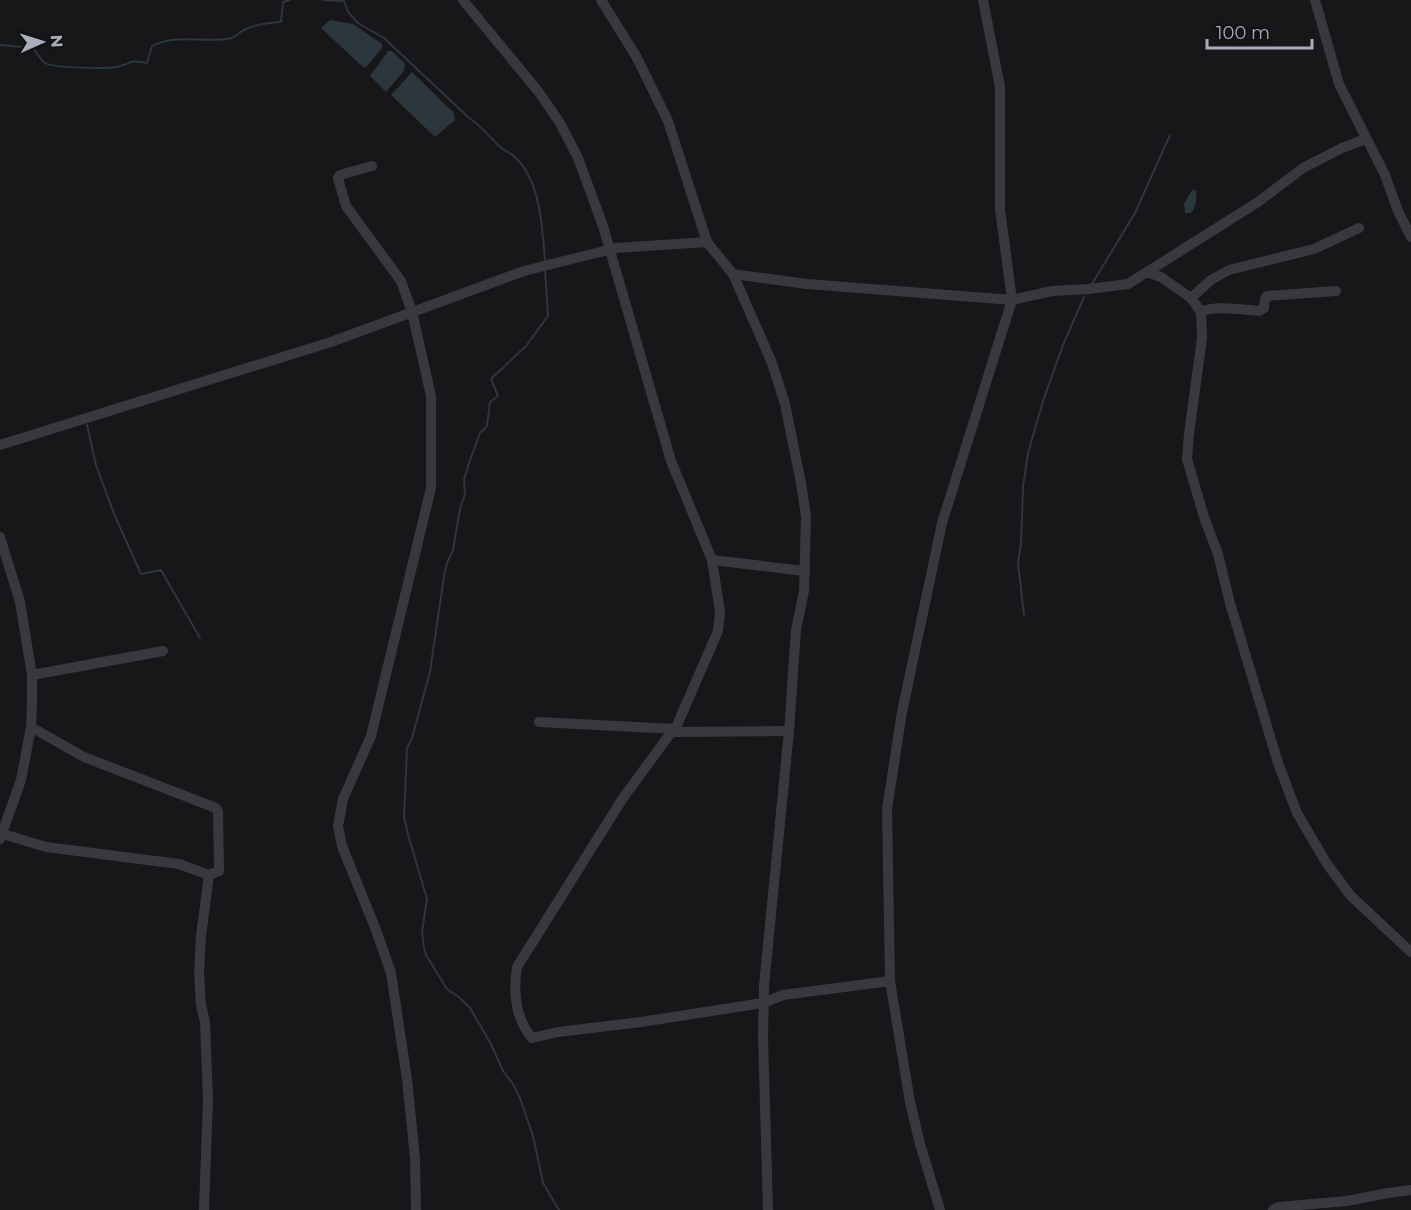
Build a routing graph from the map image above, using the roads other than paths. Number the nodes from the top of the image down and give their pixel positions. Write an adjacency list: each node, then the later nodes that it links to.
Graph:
1 (463, 0): 10 (street)
2 (601, 0): 9 (street)
3 (983, 0): 15 (street)
4 (1315, 0): 5 (street)
5 (1366, 138): 8 (street); 11 (street)
6 (372, 166): 16 (street)
7 (1359, 228): 14 (street)
8 (1411, 237)
9 (707, 242): 10 (street); 12 (street)
10 (609, 250): 16 (street); 20 (street)
11 (1147, 272): 14 (street); 15 (street)
12 (734, 274): 15 (street); 21 (street)
13 (1336, 291): 17 (street)
14 (1191, 298): 17 (street)
15 (1012, 300): 31 (street)
16 (412, 312): 18 (street); 35 (street)
17 (1201, 312): 30 (street)
18 (0, 446)
19 (0, 537): 23 (street)
20 (712, 560): 21 (street); 26 (street)
21 (805, 571): 27 (street)
22 (163, 651): 23 (street)
23 (32, 675): 25 (street)
24 (539, 722): 26 (street)
25 (31, 727): 28 (street); 29 (street)
26 (674, 730): 27 (street); 32 (street)
27 (789, 731): 32 (street)
28 (1, 835): 29 (street)
29 (209, 875): 34 (street)
30 (1411, 952)
31 (890, 981): 32 (street); 37 (street)
32 (763, 1003): 36 (street)
33 (1411, 1190): 38 (street)
34 (204, 1210)
35 (416, 1210)
36 (768, 1210)
37 (940, 1210)
38 (1273, 1210)

